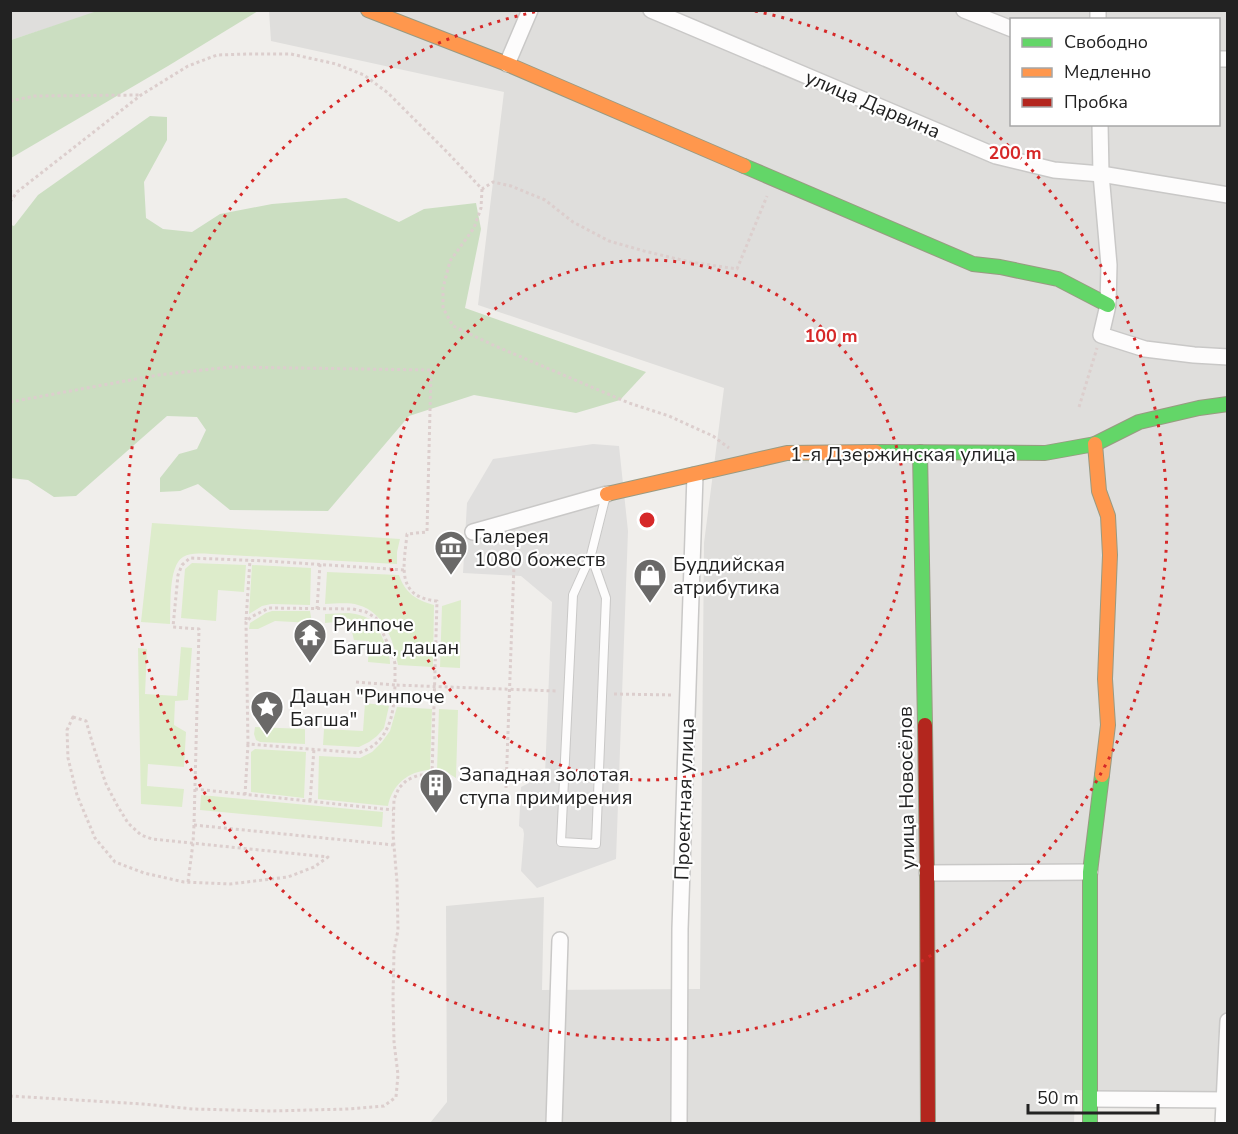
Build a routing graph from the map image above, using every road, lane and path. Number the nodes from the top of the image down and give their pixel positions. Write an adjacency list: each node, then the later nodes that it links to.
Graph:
1 (368, 10): 6 (street)
2 (530, 10): 6 (street)
3 (651, 10): 10 (street, улица Дарвина)
4 (964, 10): 5 (street)
5 (1010, 29)
6 (507, 64): 11 (street)
7 (141, 95): 8 (path); 12 (path); 14 (path)
8 (10, 101)
9 (1100, 126): 10 (street)
10 (1101, 174): 13 (street, улица Дарвина); 15 (street)
11 (774, 178): 12 (path); 15 (street)
12 (482, 189): 23 (path)
13 (1227, 195)
14 (10, 202)
15 (1108, 305): 16 (street)
16 (1101, 336): 17 (street); 20 (path)
17 (1227, 357)
18 (10, 402): 31 (path)
19 (1227, 404): 21 (street, 1-я Дзержинская улица)
20 (1079, 407)
21 (1095, 444): 22 (street, 1-я Дзержинская улица); 51 (street)
22 (921, 452): 23 (street, 1-я Дзержинская улица); 52 (street, улица Новосёлов)
23 (740, 464): 24 (street, 1-я Дзержинская улица)
24 (695, 476): 25 (street, 1-я Дзержинская улица); 60 (street, Проектная улица)
25 (607, 494): 26 (street, 1-я Дзержинская улица); 27 (lane)
26 (472, 532)
27 (591, 555): 39 (lane); 39 (lane)
28 (250, 560): 29 (path); 33 (path); 44 (path)
29 (320, 564): 31 (path); 32 (path)
30 (514, 565): 37 (path)
31 (404, 570): 36 (path)
32 (317, 609): 33 (path); 35 (path)
33 (246, 622): 41 (path)
34 (356, 682): 35 (path)
35 (395, 685): 36 (path); 42 (path)
36 (435, 687): 37 (path); 47 (path)
37 (510, 690): 38 (path); 43 (path)
38 (546, 691)
39 (602, 693): 40 (path)
40 (675, 695)
41 (248, 744): 42 (path); 45 (path)
42 (314, 749): 46 (path)
43 (506, 788)
44 (195, 789): 45 (path); 48 (path)
45 (245, 795): 46 (path)
46 (310, 801): 47 (path)
47 (393, 810): 50 (path)
48 (194, 825): 49 (path); 50 (path)
49 (193, 843): 53 (path); 53 (path); 53 (path)
50 (394, 845): 56 (path)
51 (1090, 872): 52 (street); 57 (street)
52 (927, 873): 61 (street, улица Новосёлов)
53 (188, 882)
54 (560, 940): 59 (street)
55 (1227, 1021): 58 (street)
56 (10, 1096)
57 (1091, 1099): 58 (street); 62 (street)
58 (1226, 1100): 63 (street)
59 (554, 1124)
60 (679, 1124)
61 (928, 1124)
62 (1090, 1124)
63 (1223, 1124)

